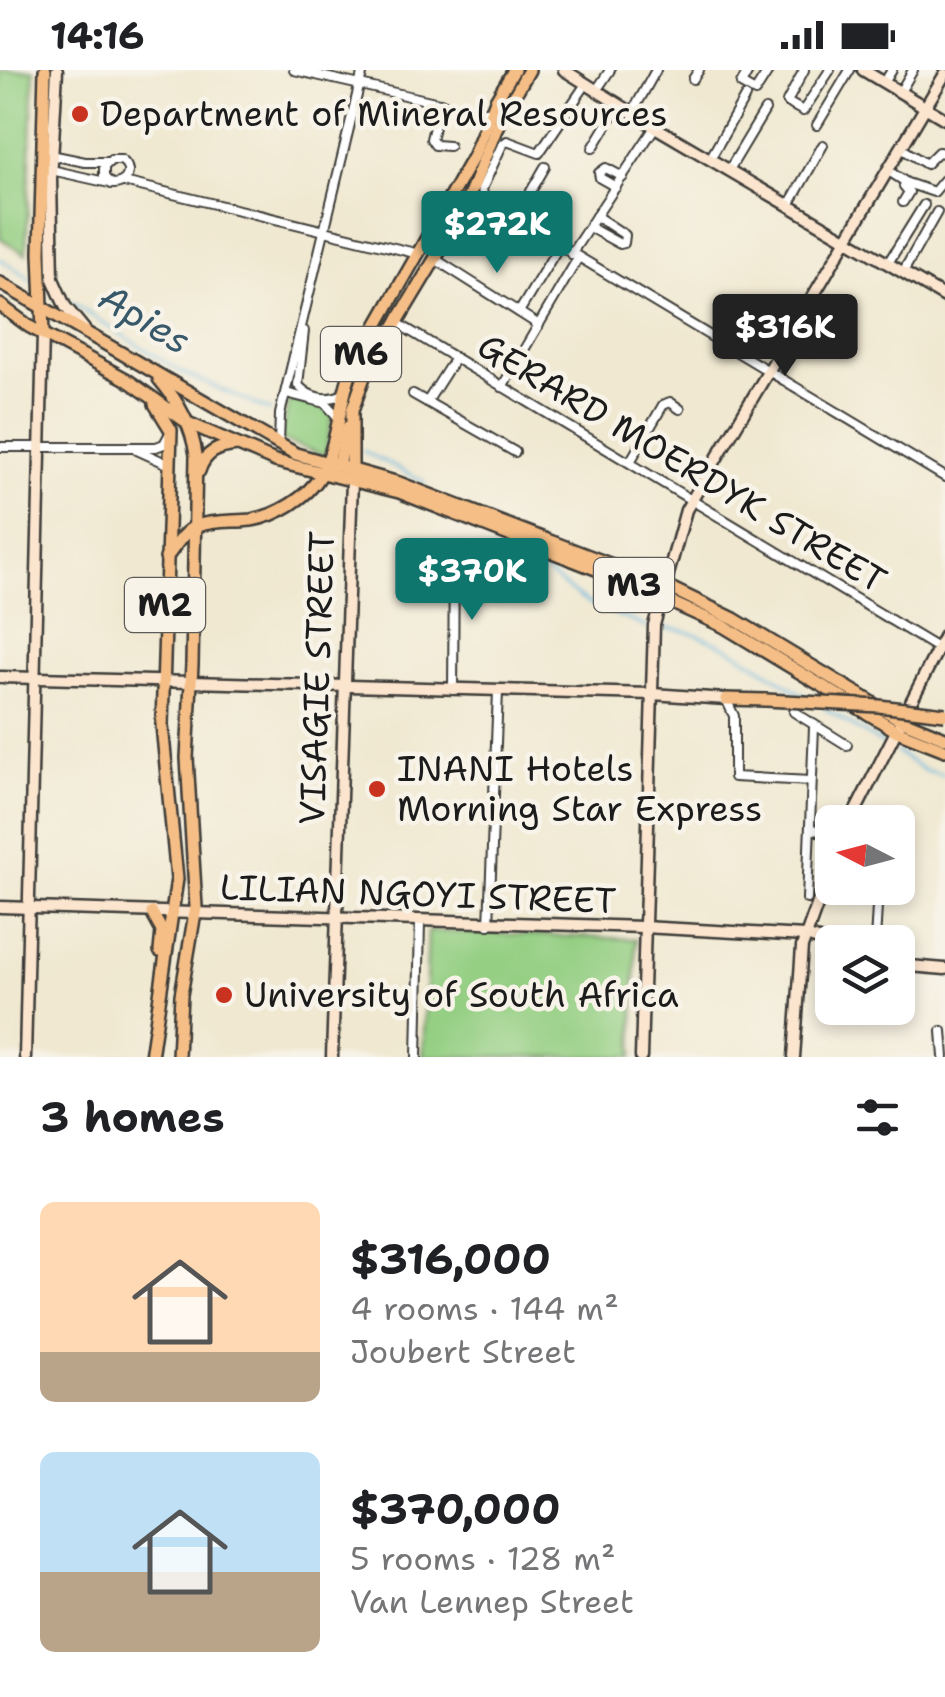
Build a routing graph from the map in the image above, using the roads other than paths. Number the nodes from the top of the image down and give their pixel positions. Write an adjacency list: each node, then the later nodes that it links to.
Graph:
1 (45, 70): 41 (main road)
2 (57, 70): 41 (street)
3 (294, 70): 22 (street)
4 (363, 70): 22 (street)
5 (514, 70): 30 (main road, M6)
6 (529, 70): 63 (main road, M6)
7 (610, 70): 19 (street)
8 (656, 70): 29 (street)
9 (699, 70): 20 (street)
10 (749, 70): 11 (street)
11 (770, 70)
12 (804, 70): 13 (street)
13 (830, 70)
14 (852, 70): 31 (street); 33 (street)
15 (863, 70): 21 (street)
16 (892, 70): 21 (street)
17 (913, 70): 23 (street)
18 (945, 74): 27 (street)
19 (578, 77): 26 (street); 56 (street)
20 (693, 79)
21 (884, 83): 23 (street)
22 (360, 85): 25 (street); 58 (street)
23 (900, 92): 27 (street)
24 (745, 97): 40 (street)
25 (440, 103): 30 (street); 36 (street)
26 (619, 105): 29 (street); 37 (street)
27 (926, 107): 32 (street); 38 (street)
28 (765, 110): 44 (street)
29 (632, 113): 34 (street)
30 (486, 115): 61 (main road, M6)
31 (826, 118)
32 (945, 118)
33 (817, 125)
34 (655, 127): 40 (street); 46 (street)
35 (823, 145): 52 (street)
36 (450, 146)
37 (593, 148)
38 (901, 148): 39 (street); 45 (street)
39 (945, 153)
40 (710, 159): 44 (street)
41 (46, 162): 42 (street); 49 (street); 67 (main road); 75 (street)
42 (108, 162): 48 (street); 49 (street)
43 (545, 167): 56 (street)
44 (728, 170): 52 (street)
45 (886, 172): 47 (street); 51 (street); 59 (street)
46 (623, 176): 50 (street); 50 (street)
47 (944, 180)
48 (124, 182): 49 (street); 58 (street)
49 (111, 184)
50 (616, 186): 55 (street)
51 (904, 202)
52 (790, 205): 59 (street)
53 (924, 205): 64 (street)
54 (937, 212): 65 (street)
55 (596, 216): 57 (street); 57 (street)
56 (514, 220): 60 (street)
57 (588, 227): 62 (street)
58 (325, 229): 61 (street); 73 (street)
59 (847, 238): 64 (street); 78 (street)
60 (559, 246): 62 (street); 70 (street)
61 (419, 254): 82 (main road, M6)
62 (574, 256): 72 (street); 78 (street)
63 (435, 259): 70 (street); 71 (main road, M6)
64 (888, 263): 65 (street)
65 (903, 272): 68 (street)
66 (0, 282): 67 (main road, M3); 67 (main road)
67 (37, 296): 74 (main road); 75 (main road, M3)
68 (945, 297)
69 (0, 305): 74 (main road, M3)
70 (519, 312): 72 (street)
71 (397, 323): 76 (street, GERARD MOERDYK STREET); 86 (main road, M6)
72 (538, 325): 79 (street)
73 (303, 326): 80 (street); 82 (street)
74 (43, 334): 81 (main road, M3); 95 (street)
75 (90, 335): 77 (main road, M3)
76 (454, 358): 79 (street, GERARD MOERDYK STREET); 84 (street)
77 (149, 369): 88 (main road, M2); 91 (main road, M3)
78 (767, 370): 102 (street); 103 (street)
79 (502, 387): 98 (street, GERARD MOERDYK STREET)
80 (286, 393): 87 (street); 89 (street)
81 (148, 394): 88 (main road, M3); 90 (main road)
82 (342, 394): 87 (main road, M6)
83 (413, 394): 84 (street)
84 (427, 402): 97 (street)
85 (680, 409): 98 (street)
86 (352, 411): 100 (main road); 101 (main road, M6)
87 (338, 417): 100 (main road, M6)
88 (188, 422): 93 (main road, M3); 104 (main road, M2)
89 (279, 422): 91 (street); 92 (street)
90 (171, 430): 96 (street); 99 (main road, M2)
91 (260, 433): 92 (main road, M3)
92 (278, 444): 100 (main road, M3)
93 (237, 445): 100 (main road, M3); 104 (main road)
94 (0, 446): 95 (street)
95 (42, 447): 96 (street); 112 (street)
96 (133, 448): 99 (street)
97 (515, 452)
98 (630, 462): 103 (street, GERARD MOERDYK STREET)
99 (171, 467): 107 (main road, M2)
100 (328, 467): 101 (main road, M3); 105 (main road)
101 (352, 475): 108 (main road, M3); 115 (street, VISAGIE STREET)
102 (945, 477)
103 (690, 499): 108 (street); 110 (street, GERARD MOERDYK STREET)
104 (195, 503): 105 (main road, M2)
105 (194, 526): 107 (main road); 114 (main road, M2)
106 (454, 556): 116 (street)
107 (166, 558): 113 (main road, M2)
108 (662, 590): 118 (street); 123 (main road, M3)
109 (945, 634): 110 (street)
110 (939, 649): 123 (street)
111 (0, 677): 112 (street)
112 (36, 678): 113 (street); 134 (street)
113 (162, 683): 114 (street); 136 (main road, M2)
114 (192, 684): 115 (street); 137 (main road, M2)
115 (343, 688): 116 (street); 138 (street, VISAGIE STREET)
116 (453, 690): 117 (street)
117 (498, 691): 118 (street); 140 (street)
118 (652, 694): 119 (street); 141 (street)
119 (726, 699): 121 (main road, bridge); 127 (street)
120 (794, 712): 122 (street)
121 (945, 714)
122 (814, 726): 125 (street); 127 (street)
123 (900, 726): 124 (main road, M3); 126 (main road, M3); 128 (street)
124 (945, 738)
125 (847, 745)
126 (945, 750)
127 (811, 781): 129 (street)
128 (858, 805)
129 (810, 828): 130 (street); 131 (street)
130 (815, 830)
131 (806, 899)
132 (817, 905): 142 (street)
133 (0, 907): 134 (street, LILIAN NGOYI STREET)
134 (29, 908): 135 (street, LILIAN NGOYI STREET); 148 (street)
135 (152, 912): 136 (street, LILIAN NGOYI STREET); 146 (main road)
136 (174, 914): 137 (street, LILIAN NGOYI STREET); 146 (main road, M2)
137 (196, 915): 138 (street, LILIAN NGOYI STREET); 150 (main road, M2)
138 (336, 918): 139 (street, LILIAN NGOYI STREET); 151 (street, VISAGIE STREET)
139 (420, 922): 140 (street, LILIAN NGOYI STREET); 152 (street)
140 (490, 925): 141 (street, LILIAN NGOYI STREET)
141 (643, 927): 142 (street, LILIAN NGOYI STREET); 153 (street)
142 (805, 936): 143 (street, LILIAN NGOYI STREET); 154 (street)
143 (815, 939)
144 (915, 967): 145 (street)
145 (945, 970)
146 (154, 1020): 149 (main road, M2)
147 (942, 1030): 155 (street)
148 (24, 1057)
149 (152, 1057)
150 (178, 1057)
151 (332, 1057)
152 (417, 1057)
153 (641, 1057)
154 (794, 1057)
155 (944, 1057)

